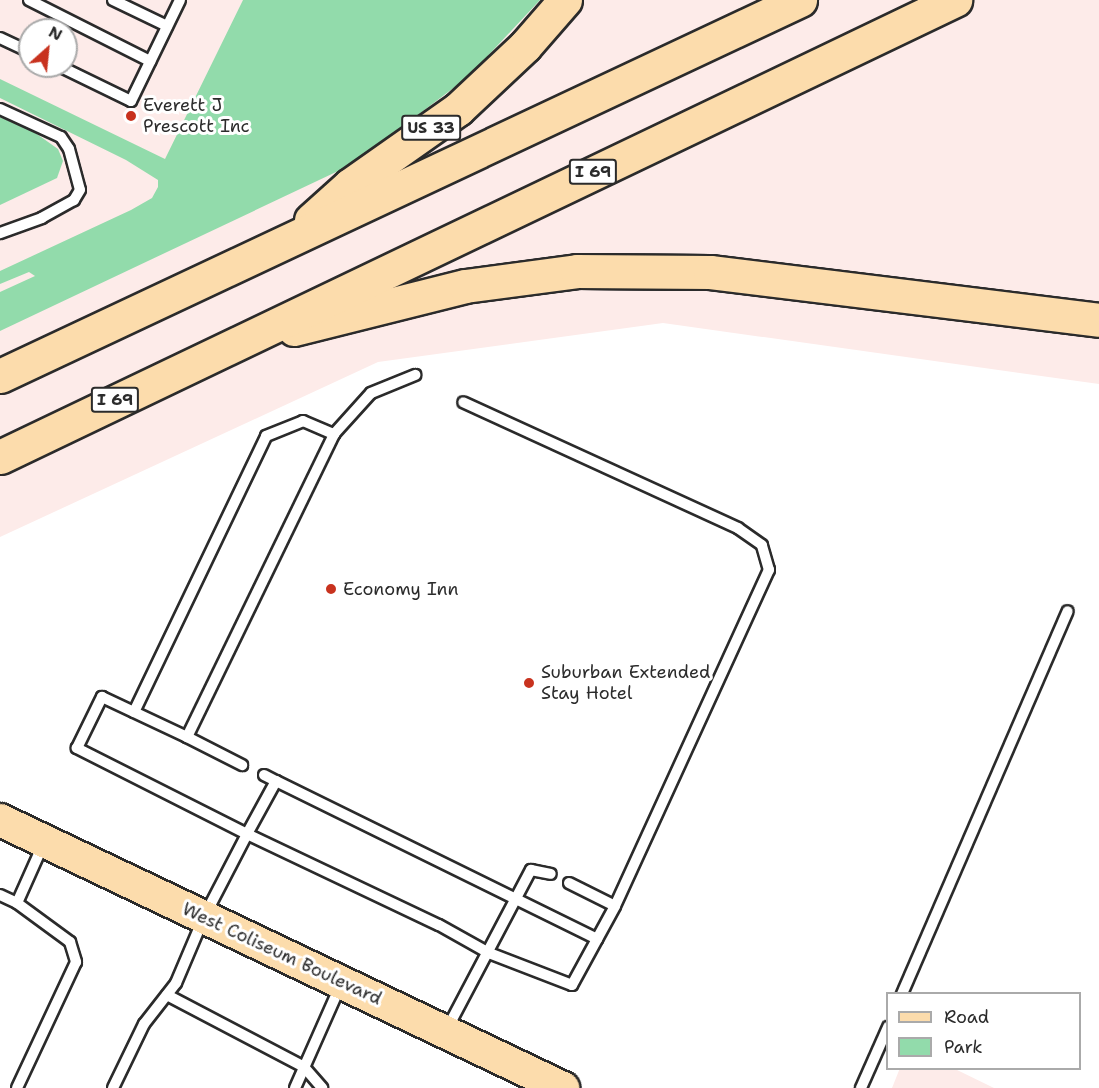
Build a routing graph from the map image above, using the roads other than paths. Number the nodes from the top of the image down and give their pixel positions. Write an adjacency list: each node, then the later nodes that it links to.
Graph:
1 (29, 0): 10 (lane)
2 (113, 0): 7 (lane)
3 (180, 0): 7 (lane)
4 (565, 0): 14 (highway, US 33)
5 (800, 0): 14 (highway)
6 (955, 0): 16 (highway, I 69)
7 (167, 26): 10 (lane)
8 (0, 38): 9 (lane)
9 (18, 46)
10 (150, 61): 11 (lane)
11 (78, 75)
12 (0, 109): 13 (lane)
13 (0, 233)
14 (286, 243): 18 (highway)
15 (1099, 320): 16 (highway)
16 (231, 344): 21 (highway, I 69)
17 (415, 375): 20 (lane)
18 (0, 376)
19 (463, 402): 36 (lane)
20 (334, 434): 23 (lane); 24 (lane)
21 (0, 457)
22 (1068, 611): 41 (lane)
23 (134, 712): 24 (lane); 29 (lane)
24 (187, 737): 25 (lane)
25 (242, 765)
26 (264, 775): 27 (lane)
27 (276, 781): 29 (lane); 34 (lane)
28 (0, 820): 30 (main road, West Coliseum Boulevard)
29 (247, 834): 37 (lane); 39 (lane)
30 (44, 842): 35 (lane); 37 (main road, West Coliseum Boulevard)
31 (551, 874): 34 (lane)
32 (569, 883): 36 (lane)
33 (0, 895): 35 (lane)
34 (516, 900): 38 (lane); 39 (lane)
35 (17, 903): 46 (lane)
36 (615, 906): 38 (lane)
37 (204, 917): 40 (main road, West Coliseum Boulevard); 42 (lane)
38 (597, 939): 39 (lane)
39 (489, 954): 43 (lane)
40 (342, 983): 43 (main road, West Coliseum Boulevard); 45 (lane)
41 (902, 992)
42 (167, 995): 45 (lane); 47 (lane)
43 (446, 1032): 50 (main road, West Coliseum Boulevard)
44 (886, 1032): 51 (lane)
45 (304, 1067): 48 (lane); 49 (lane)
46 (17, 1088)
47 (113, 1088)
48 (295, 1088)
49 (322, 1088)
50 (563, 1088)
51 (861, 1088)

